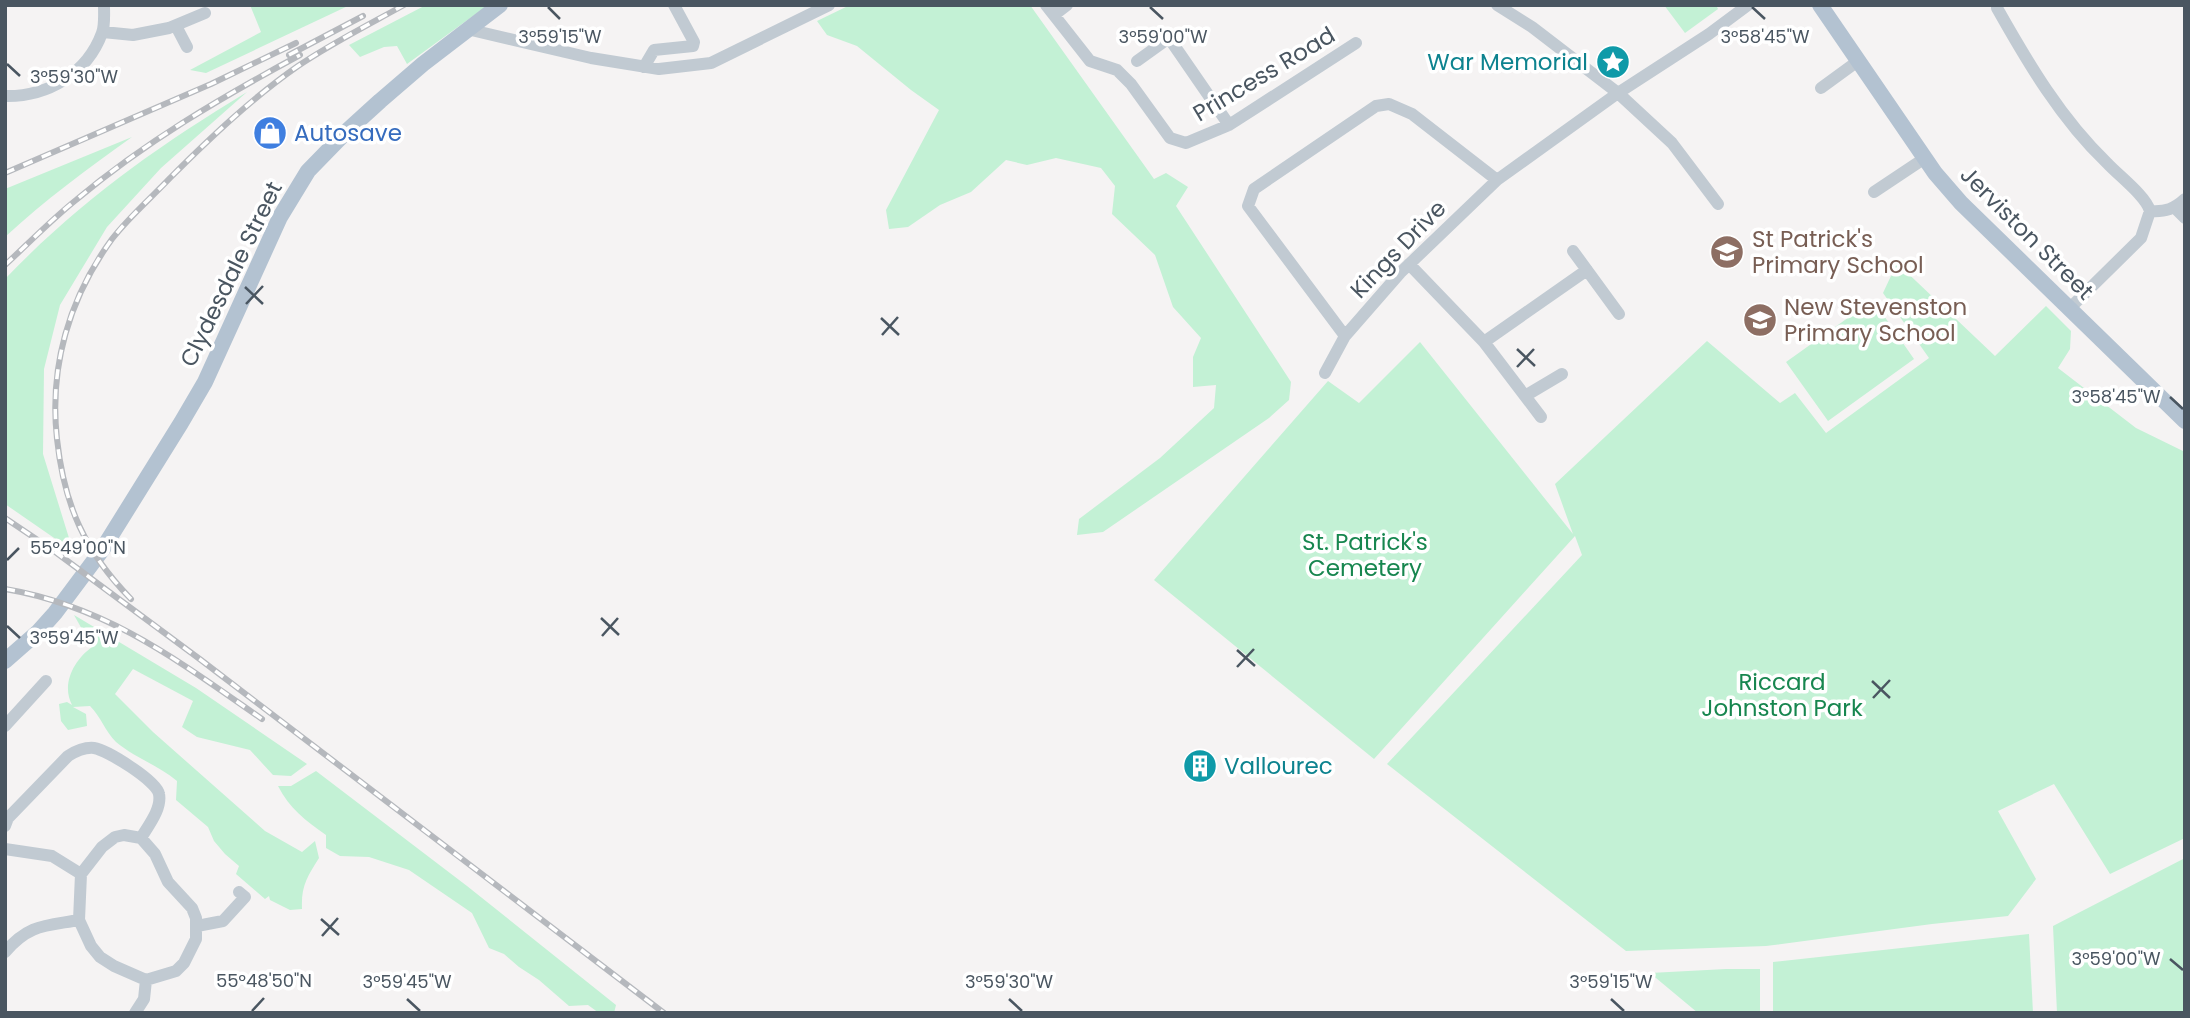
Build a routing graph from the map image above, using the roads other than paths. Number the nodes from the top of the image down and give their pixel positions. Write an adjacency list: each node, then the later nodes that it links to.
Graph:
1 (104, 5): 14 (street)
2 (500, 5): 13 (main road, Clydesdale Street)
3 (674, 5): 19 (street)
4 (829, 5): 19 (street)
5 (1067, 5): 10 (street)
6 (1497, 5): 21 (street)
7 (1748, 5): 21 (street, Kings Drive)
8 (1820, 5): 18 (main road, Jerviston Street)
9 (1997, 5): 30 (street)
10 (1050, 10): 23 (street, Princess Road)
11 (205, 13): 12 (street)
12 (176, 26): 14 (street); 16 (street)
13 (467, 29): 19 (street); 44 (main road, Clydesdale Street)
14 (103, 32): 22 (street)
15 (1356, 43): 23 (street, Princess Road)
16 (187, 47)
17 (1138, 61): 23 (street)
18 (1858, 61): 20 (street); 24 (main road, Jerviston Street)
19 (644, 67)
20 (1821, 88)
21 (1618, 93): 25 (street, Kings Drive); 28 (street)
22 (5, 96)
23 (1229, 125)
24 (1925, 158): 26 (street); 35 (main road, Jerviston Street)
25 (1497, 180): 33 (street, Kings Drive); 37 (street)
26 (1874, 192)
27 (2185, 199): 29 (street)
28 (1718, 204)
29 (2175, 208): 30 (street); 31 (street)
30 (2151, 211): 35 (street)
31 (2185, 218)
32 (1573, 251): 34 (street)
33 (1409, 264): 37 (street, Kings Drive); 38 (street)
34 (1587, 270): 36 (street); 38 (street)
35 (2070, 308): 43 (main road, Jerviston Street)
36 (1619, 314)
37 (1345, 336): 39 (street, Kings Drive)
38 (1483, 342): 41 (street)
39 (1325, 373)
40 (1562, 374): 41 (street)
41 (1525, 396): 42 (street)
42 (1541, 417)
43 (2185, 421)
44 (5, 662)
45 (46, 681): 46 (street)
46 (5, 726)
47 (5, 826): 48 (street)
48 (141, 838): 50 (street); 53 (street)
49 (5, 849): 50 (street)
50 (81, 874): 52 (street)
51 (239, 891): 53 (street)
52 (79, 920): 54 (street); 55 (street)
53 (197, 926): 55 (street)
54 (5, 952)
55 (146, 980): 56 (street)
56 (135, 1013)

